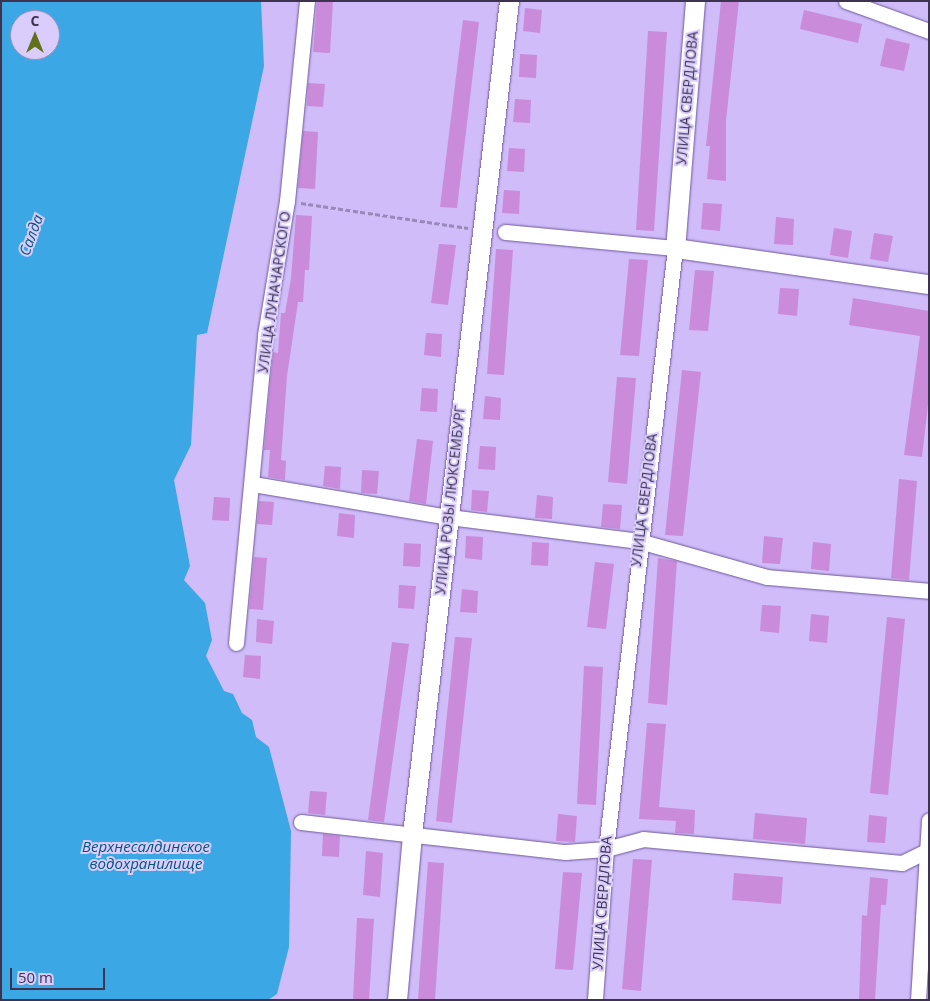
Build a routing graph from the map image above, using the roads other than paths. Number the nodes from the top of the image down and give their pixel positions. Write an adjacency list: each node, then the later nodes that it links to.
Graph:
1 (306, 1): 9 (street, УЛИЦА ЛУНАЧАРСКОГО)
2 (509, 1): 10 (street, УЛИЦА РОЗЫ ЛЮКСЕМБУРГ)
3 (695, 1): 7 (street, УЛИЦА СВЕРДЛОВА)
4 (846, 1): 5 (street)
5 (929, 31)
6 (505, 232): 7 (street)
7 (675, 248): 8 (street); 11 (street, УЛИЦА СВЕРДЛОВА)
8 (929, 284)
9 (253, 484): 10 (street); 13 (street, УЛИЦА ЛУНАЧАРСКОГО)
10 (449, 517): 11 (street); 16 (street, УЛИЦА РОЗЫ ЛЮКСЕМБУРГ)
11 (639, 541): 12 (street); 17 (street, УЛИЦА СВЕРДЛОВА)
12 (929, 591)
13 (236, 643)
14 (929, 820): 18 (street)
15 (301, 822): 16 (street)
16 (412, 834): 17 (street); 19 (street, УЛИЦА РОЗЫ ЛЮКСЕМБУРГ)
17 (606, 849): 18 (street); 20 (street, УЛИЦА СВЕРДЛОВА)
18 (928, 849): 21 (street)
19 (397, 1000)
20 (595, 1000)
21 (918, 1000)

